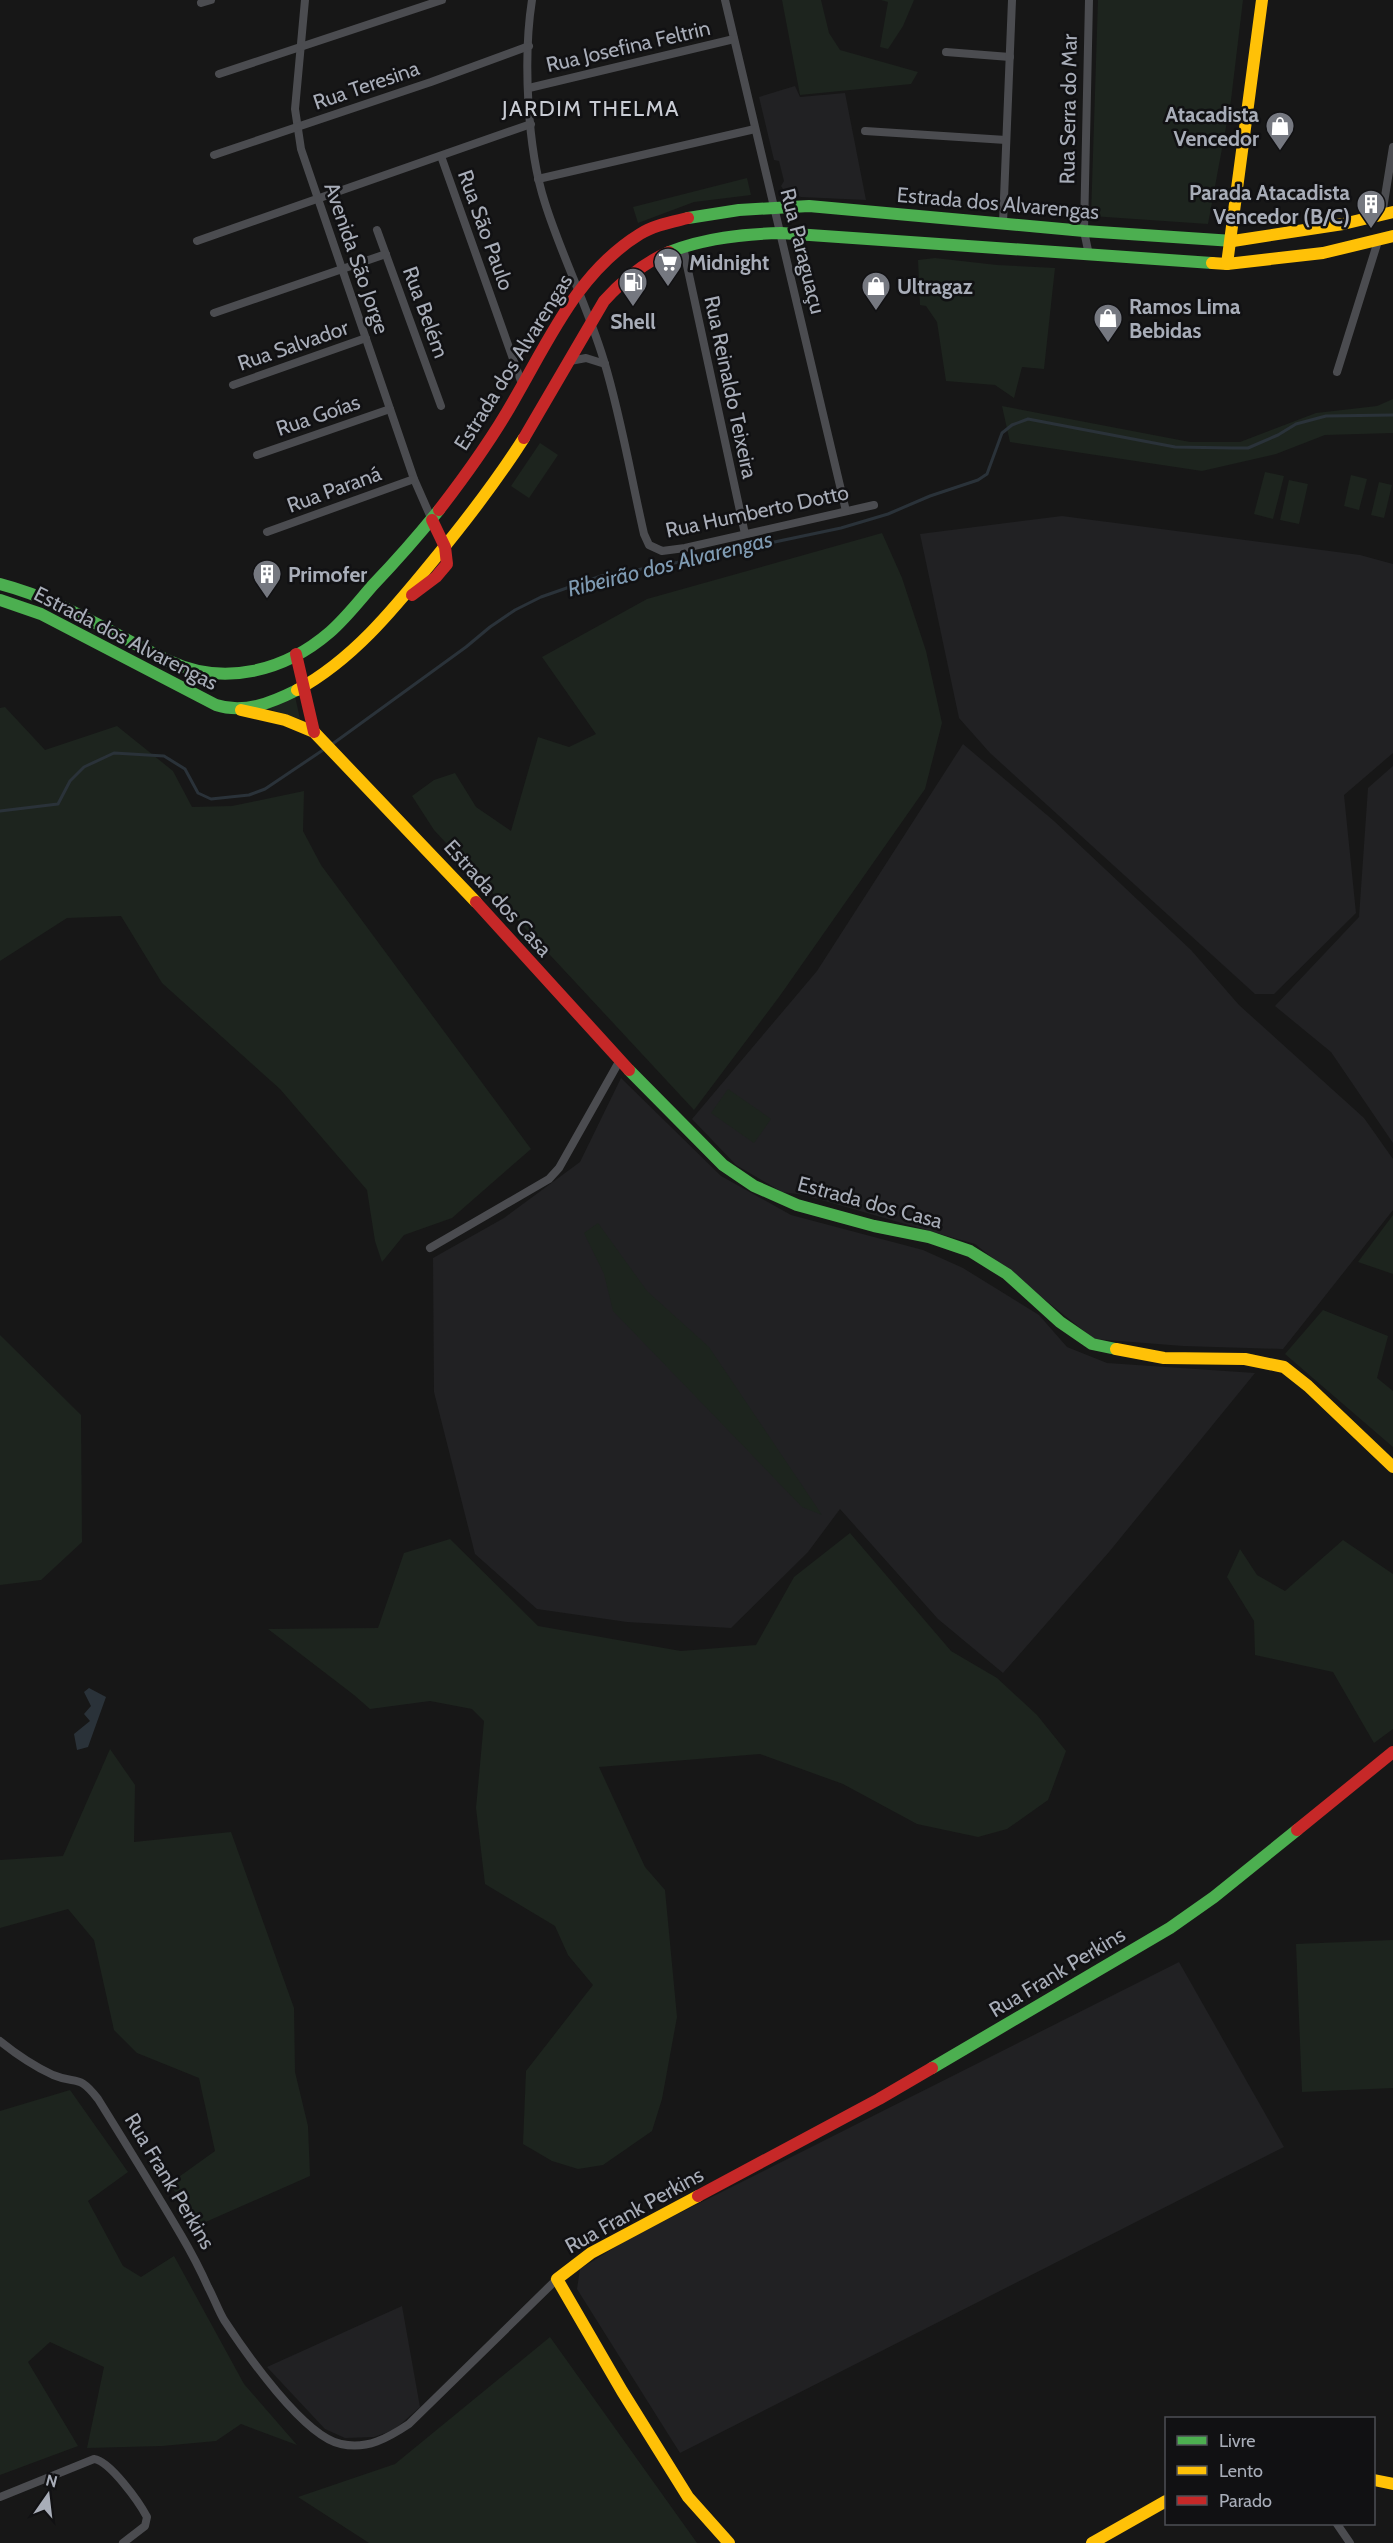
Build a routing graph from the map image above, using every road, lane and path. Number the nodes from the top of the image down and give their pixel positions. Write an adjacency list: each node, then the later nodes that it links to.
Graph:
1 (211, 0): 9 (street)
2 (305, 0): 12 (street, Avenida São Jorge)
3 (442, 0): 12 (street)
4 (532, 0): 11 (street)
5 (725, 0): 10 (street, Rua Paraguaçu)
6 (1012, 0): 14 (street)
7 (1089, 0): 31 (street, Rua Serra do Mar)
8 (1262, 0): 35 (main road)
9 (201, 3)
10 (734, 39): 16 (street, Rua Josefina Feltrin); 19 (street, Rua Paraguaçu)
11 (529, 46): 16 (street); 18 (street, Rua Teresina)
12 (300, 48): 15 (street); 18 (street, Avenida São Jorge)
13 (946, 52): 14 (street)
14 (1010, 57): 21 (street)
15 (219, 74)
16 (530, 88): 17 (street)
17 (531, 124): 24 (street); 25 (street)
18 (297, 127): 23 (street, Rua Teresina); 26 (street, Avenida São Jorge)
19 (755, 129): 25 (street); 27 (street, Rua Paraguaçu)
20 (865, 131): 21 (street)
21 (1006, 140): 29 (street)
22 (1393, 147): 28 (street)
23 (214, 155)
24 (441, 156): 26 (street); 49 (street, Rua São Paulo)
25 (538, 179): 42 (street)
26 (318, 200): 34 (street); 41 (street, Avenida São Jorge)
27 (772, 206): 29 (main road, Estrada dos Alvarengas); 32 (street, Rua Paraguaçu); 42 (main road, Estrada dos Alvarengas)
28 (1388, 214): 35 (main road, Estrada dos Alvarengas)
29 (1003, 223): 31 (main road, Estrada dos Alvarengas)
30 (377, 230): 38 (street, Rua Belém)
31 (1084, 231): 35 (main road, Estrada dos Alvarengas); 39 (street, Rua Serra do Mar)
32 (781, 233): 37 (main road, Estrada dos Alvarengas); 39 (main road, Estrada dos Alvarengas); 56 (street, Rua Paraguaçu)
33 (1393, 237): 36 (main road, Estrada dos Alvarengas)
34 (197, 241)
35 (1230, 241): 40 (main road)
36 (1378, 241): 40 (main road, Estrada dos Alvarengas); 48 (street)
37 (683, 247): 44 (main road, Estrada dos Alvarengas); 59 (street, Rua Reinaldo Teixeira)
38 (386, 254): 41 (street); 51 (street, Rua Belém)
39 (1089, 255): 40 (main road, Estrada dos Alvarengas)
40 (1227, 264)
41 (341, 269): 43 (street); 45 (street, Avenida São Jorge)
42 (579, 288): 44 (street); 49 (main road, Estrada dos Alvarengas)
43 (214, 313)
44 (592, 322): 46 (main road, Estrada dos Alvarengas); 47 (street)
45 (366, 338): 50 (street, Rua Salvador); 52 (street, Avenida São Jorge)
46 (570, 361): 47 (street); 60 (main road, Estrada dos Alvarengas)
47 (605, 364): 59 (street, Rua Humberto Dotto)
48 (1338, 372)
49 (522, 384): 57 (main road, Estrada dos Alvarengas)
50 (232, 385)
51 (441, 406)
52 (390, 409): 53 (street, Rua Goías); 54 (street, Avenida São Jorge)
53 (257, 455)
54 (414, 479): 57 (street, Avenida São Jorge); 58 (street, Rua Paraná)
55 (874, 505): 56 (street, Rua Humberto Dotto)
56 (846, 511): 59 (street, Rua Humberto Dotto)
57 (432, 519): 60 (main road); 63 (main road, Estrada dos Alvarengas)
58 (267, 532)
59 (745, 534)
60 (446, 546): 64 (main road, Estrada dos Alvarengas)
61 (0, 584): 63 (main road, Estrada dos Alvarengas)
62 (0, 600): 66 (main road, Estrada dos Alvarengas)
63 (296, 654): 65 (main road)
64 (322, 675): 65 (main road, Estrada dos Alvarengas); 67 (main road)
65 (303, 686): 66 (main road, Estrada dos Alvarengas); 67 (main road)
66 (236, 709): 68 (main road)
67 (309, 713): 68 (main road)
68 (318, 736): 69 (main road, Estrada dos Casa)
69 (620, 1060): 70 (street); 71 (main road, Estrada dos Casa)
70 (430, 1248)
71 (1393, 1467)
72 (1393, 1752): 74 (main road, Rua Frank Perkins)
73 (0, 2041): 74 (street, Rua Frank Perkins)
74 (557, 2279): 81 (main road)
75 (1375, 2480): 76 (main road)
76 (1393, 2484)
77 (0, 2497): 80 (street)
78 (1165, 2502): 82 (main road)
79 (1338, 2525): 83 (street)
80 (123, 2543)
81 (729, 2543)
82 (1092, 2543)
83 (1350, 2543)

